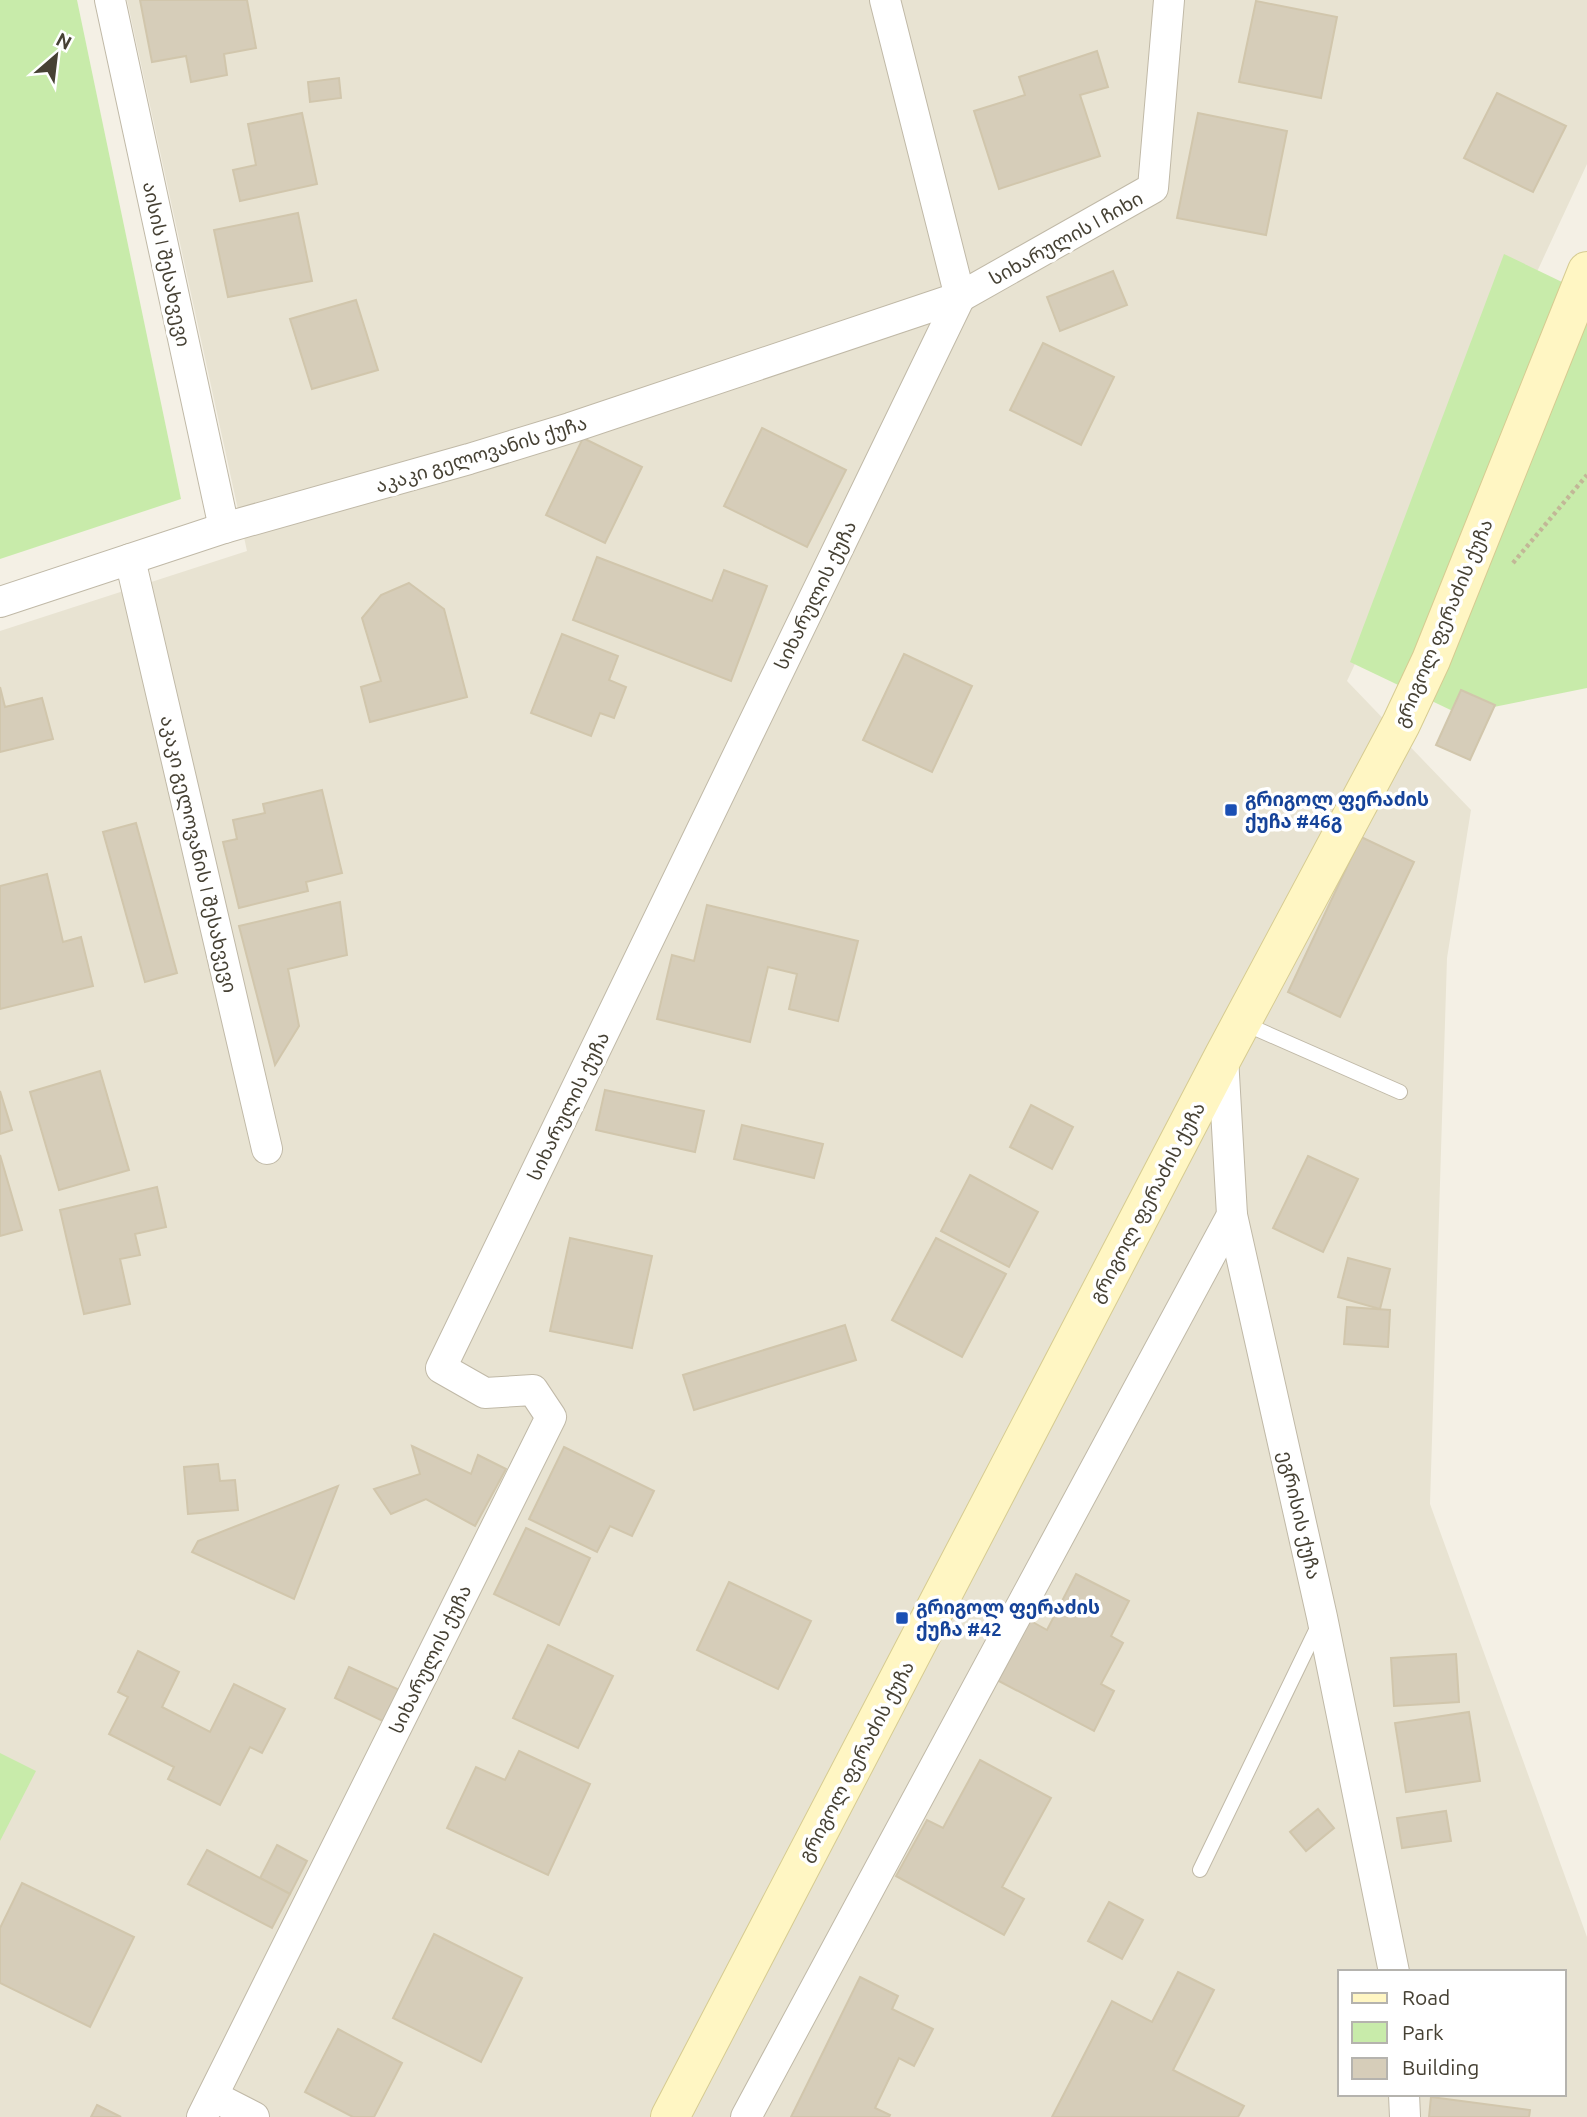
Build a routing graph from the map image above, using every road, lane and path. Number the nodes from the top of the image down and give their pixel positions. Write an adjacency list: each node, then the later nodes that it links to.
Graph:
1 (110, 0): 6 (street, აისის I შესახვევი)
2 (885, 0): 5 (street)
3 (1169, 0): 5 (street, სიხარულის I ჩიხი)
4 (1587, 271): 9 (street, გრიგოლ ფერაძის ქუჩა)
5 (960, 298): 6 (street, აკაკი გელოვანის ქუჩა); 18 (street, სიხარულის ქუჩა)
6 (224, 528): 7 (street, აკაკი გელოვანის ქუჩა)
7 (130, 559): 8 (street, აკაკი გელოვანის ქუჩა); 12 (street, აკაკი გელოვანის I შესახვევი)
8 (0, 602)
9 (1241, 1022): 10 (street, გრიგოლ ფერაძის ქუჩა); 11 (lane)
10 (1223, 1057): 13 (street, ეგრისის ქუჩა); 20 (street, გრიგოლ ფერაძის ქუჩა)
11 (1401, 1091)
12 (267, 1149)
13 (1232, 1215): 14 (street, ეგრისის ქუჩა); 21 (street)
14 (1322, 1617): 15 (lane); 16 (street, ეგრისის ქუჩა)
15 (1200, 1870)
16 (1394, 1970)
17 (1404, 2096): 22 (street)
18 (208, 2106): 19 (street)
19 (254, 2117)
20 (670, 2117)
21 (746, 2117)
22 (1405, 2117)

